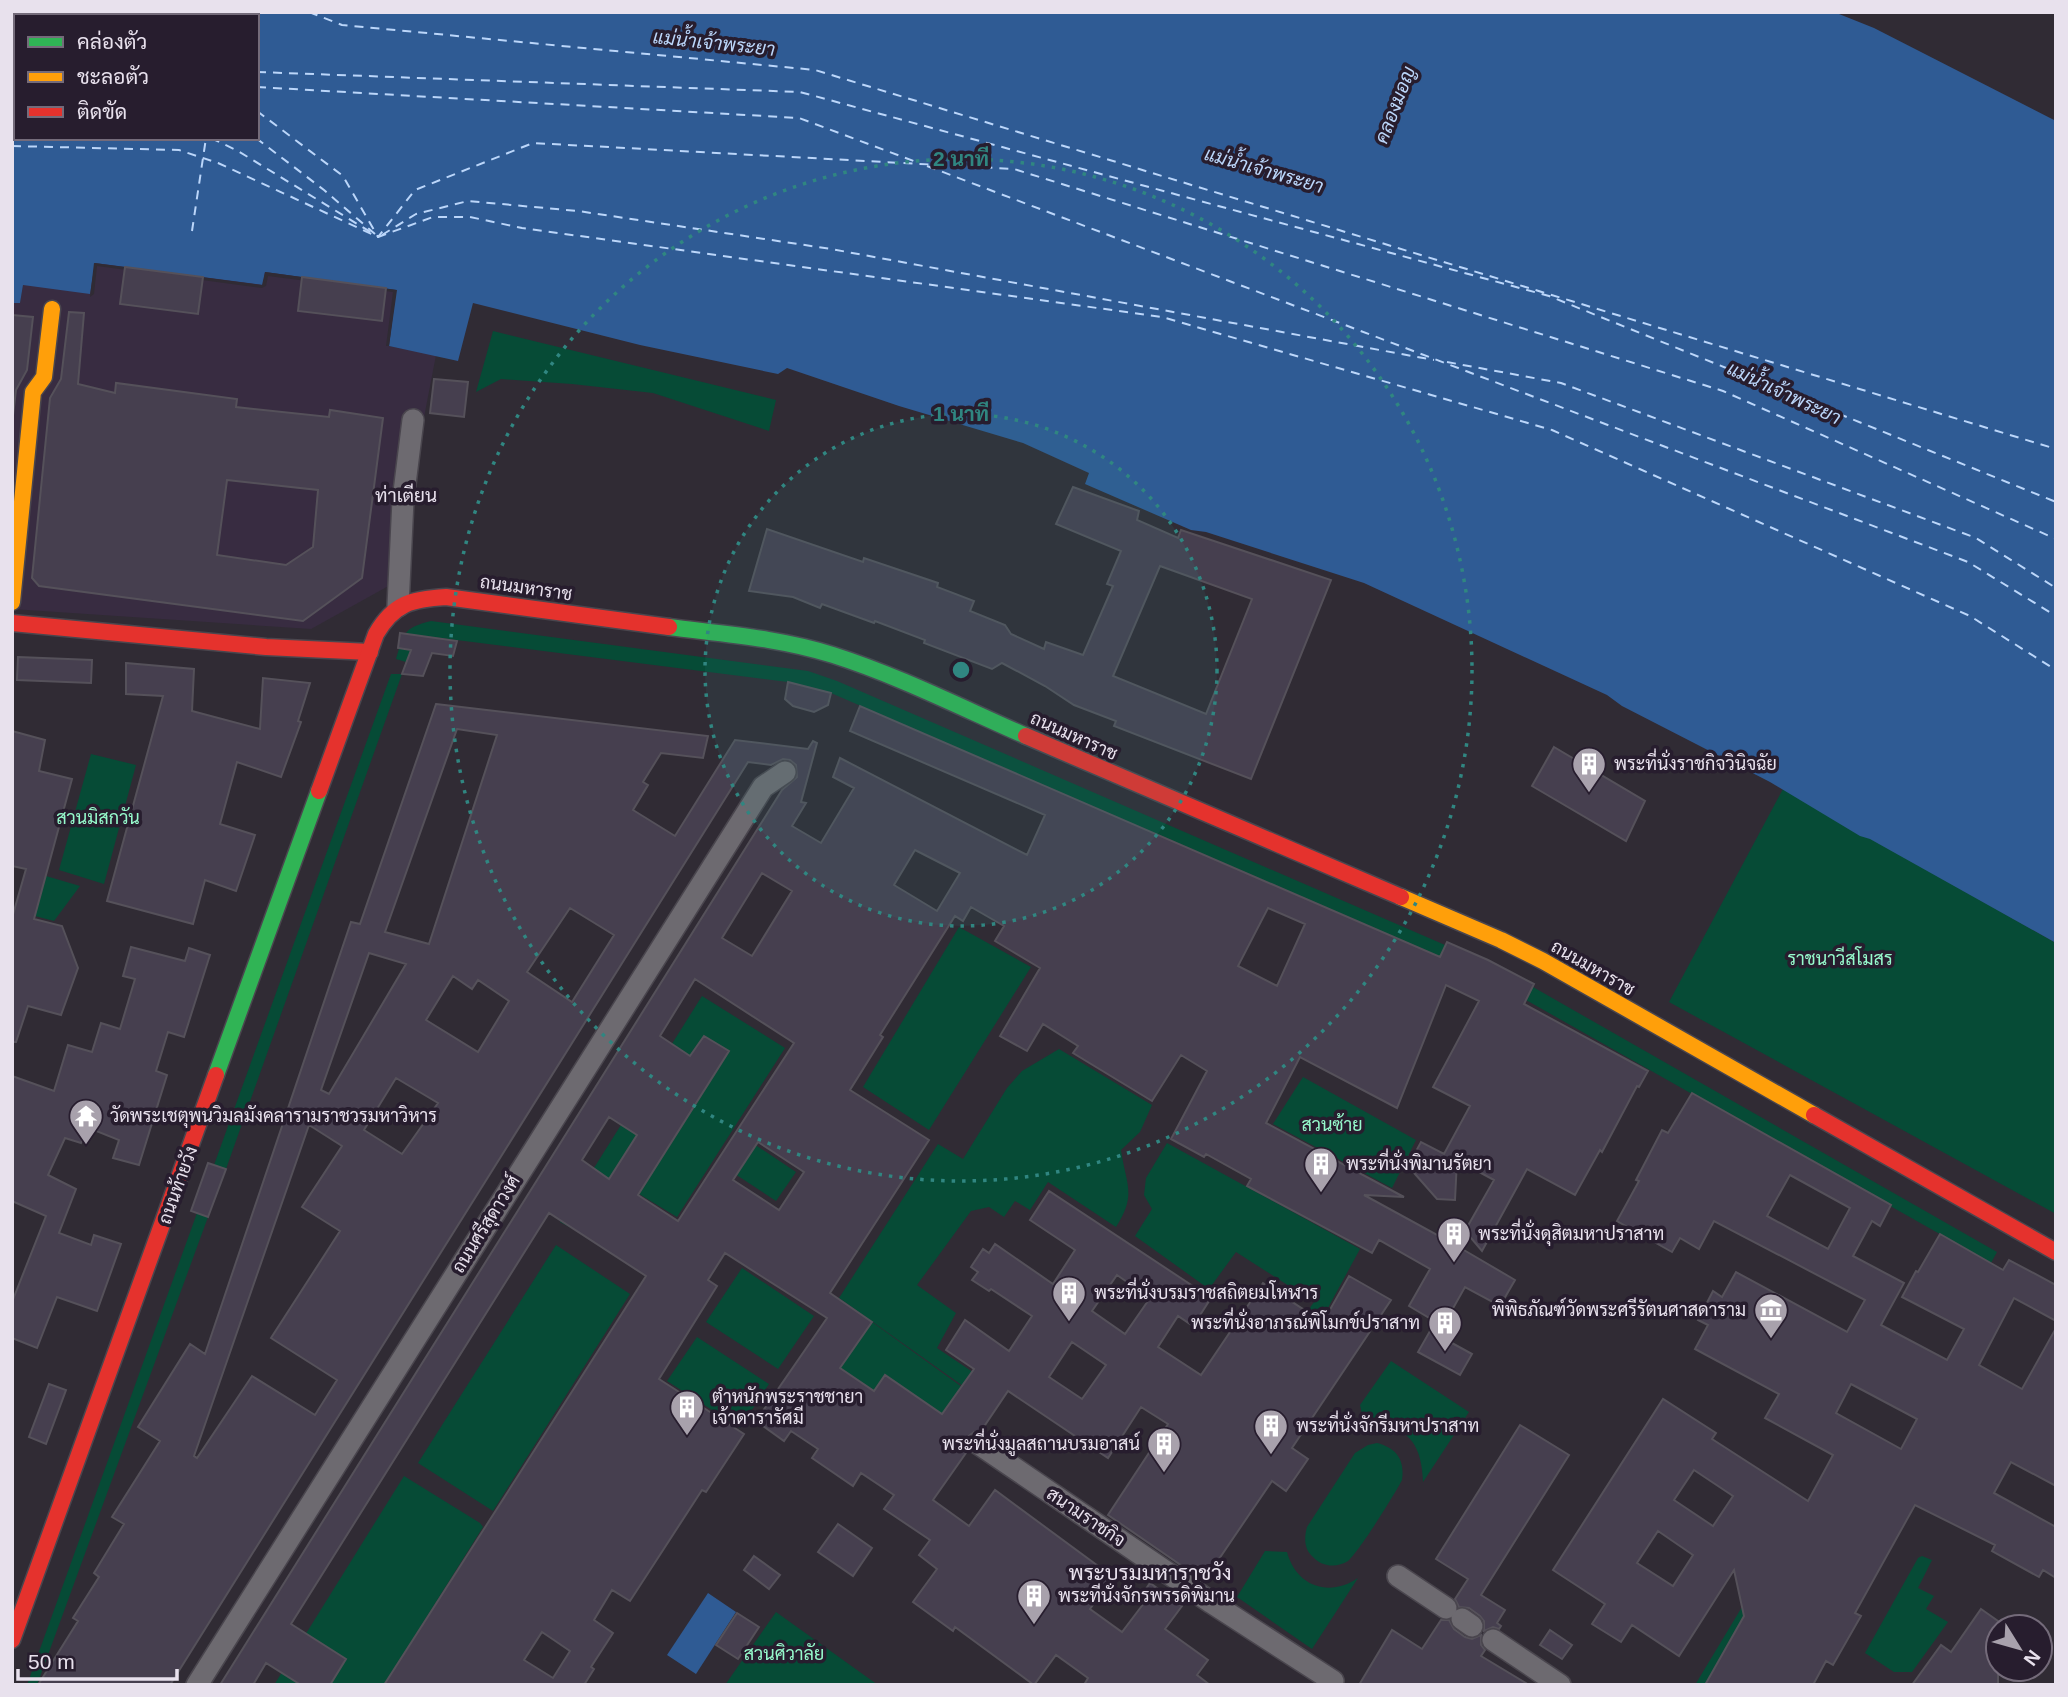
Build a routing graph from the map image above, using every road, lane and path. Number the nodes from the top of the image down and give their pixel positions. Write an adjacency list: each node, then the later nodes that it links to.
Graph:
1 (52, 309): 2 (street)
2 (23, 393): 4 (street)
3 (413, 420): 5 (street)
4 (12, 602)
5 (398, 606): 7 (street); 9 (street, ถนนมหาราช)
6 (12, 623): 7 (street)
7 (370, 652): 13 (street, ถนนท้ายวัง)
8 (785, 772): 17 (street, ถนนศรีสุดาวงศ์)
9 (2056, 1252)
10 (979, 1444): 15 (street, สนามราชกิจ)
11 (1398, 1576): 12 (street)
12 (1460, 1618)
13 (12, 1640)
14 (1493, 1640): 16 (street)
15 (1333, 1681)
16 (1550, 1682)
17 (197, 1685)

